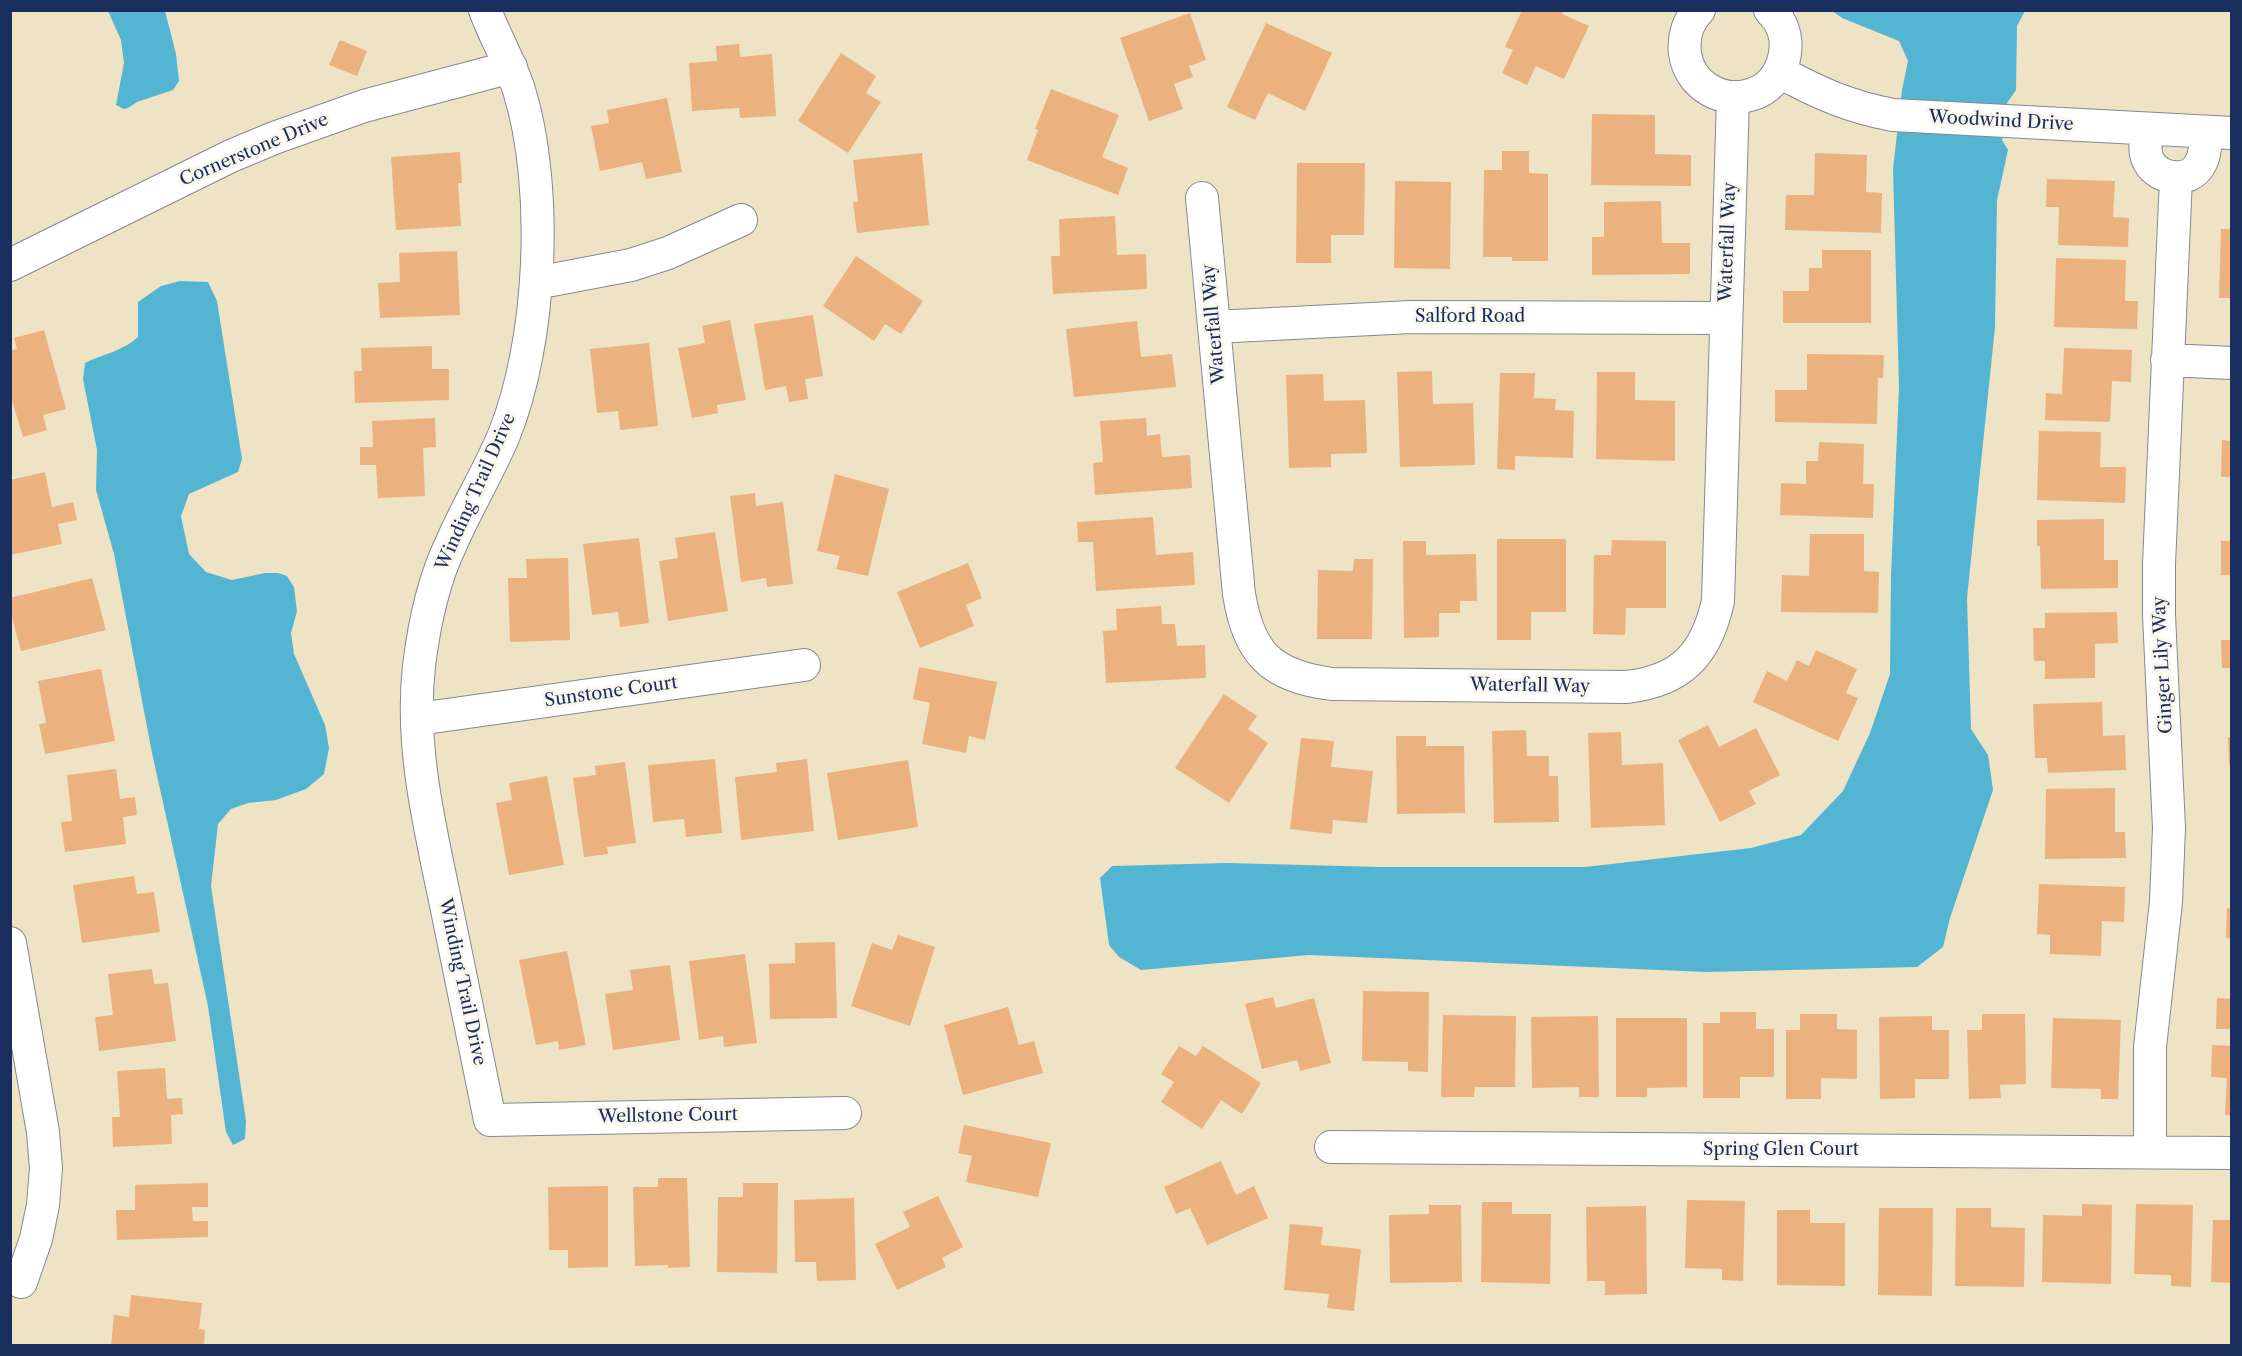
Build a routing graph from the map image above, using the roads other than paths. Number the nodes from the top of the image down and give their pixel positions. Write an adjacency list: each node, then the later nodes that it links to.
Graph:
1 (484, 10): 4 (street, Winding Trail Drive)
2 (1770, 10): 5 (street)
3 (1696, 11): 6 (street)
4 (510, 67): 12 (street, Cornerstone Drive); 13 (street, Winding Trail Drive)
5 (1780, 72): 6 (street); 7 (street, Woodwind Drive)
6 (1733, 97): 14 (street, Waterfall Way)
7 (2147, 129): 8 (street, Woodwind Drive); 9 (street)
8 (2219, 132): 9 (street)
9 (2176, 178): 16 (street, Ginger Lily Way)
10 (1202, 198): 15 (street, Waterfall Way)
11 (741, 220): 13 (street)
12 (10, 265)
13 (536, 283): 19 (street, Winding Trail Drive)
14 (1725, 318): 15 (street, Salford Road); 15 (street, Waterfall Way)
15 (1214, 327)
16 (2167, 360): 17 (street); 25 (street, Ginger Lily Way)
17 (2232, 363)
18 (804, 665): 19 (street, Sunstone Court)
19 (418, 719): 23 (street, Winding Trail Drive)
20 (10, 943): 21 (street)
21 (14, 986): 27 (street)
22 (845, 1113): 23 (street, Wellstone Court)
23 (490, 1120)
24 (1331, 1148): 25 (street, Spring Glen Court)
25 (2150, 1152): 26 (street, Spring Glen Court)
26 (2232, 1153)
27 (21, 1282)

